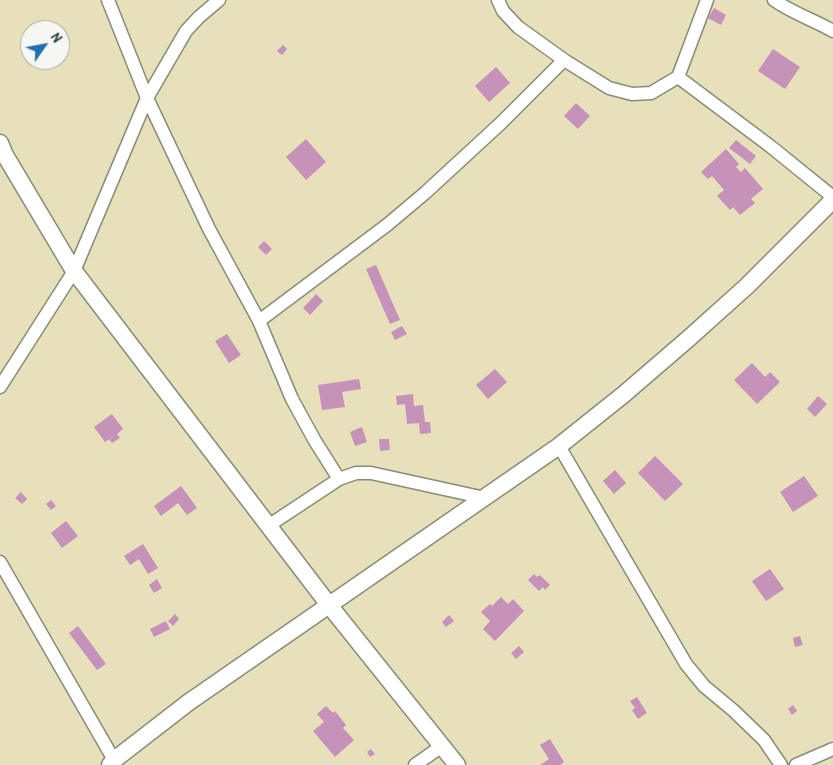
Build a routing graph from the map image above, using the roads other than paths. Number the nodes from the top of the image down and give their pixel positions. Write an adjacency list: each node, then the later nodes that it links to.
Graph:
1 (108, 0): 9 (street)
2 (219, 0): 9 (street)
3 (498, 0): 7 (street)
4 (707, 0): 8 (street)
5 (774, 0): 6 (street)
6 (833, 31)
7 (564, 60): 8 (street); 13 (street)
8 (678, 77): 11 (street)
9 (147, 98): 12 (street); 13 (street)
10 (2, 152): 12 (street)
11 (833, 198): 15 (street)
12 (74, 271): 14 (street); 18 (street)
13 (259, 321): 16 (street)
14 (0, 387)
15 (559, 446): 17 (street); 26 (street)
16 (339, 479): 17 (street); 18 (street)
17 (485, 498): 20 (street)
18 (268, 526): 20 (street)
19 (0, 562): 23 (street)
20 (329, 605): 21 (street); 23 (street)
21 (442, 746): 24 (street); 25 (street)
22 (833, 749): 27 (street)
23 (112, 763)
24 (415, 765)
25 (457, 765)
26 (781, 765)
27 (796, 765)

